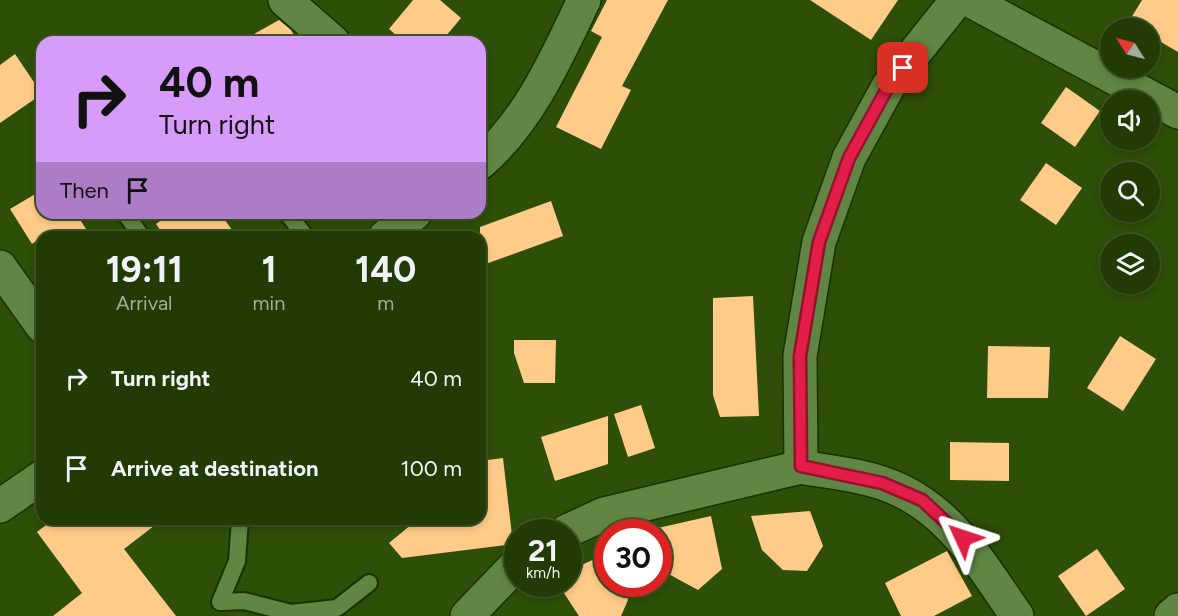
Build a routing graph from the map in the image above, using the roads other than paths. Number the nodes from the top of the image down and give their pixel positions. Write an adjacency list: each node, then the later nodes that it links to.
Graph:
1 (285, 0): 5 (street)
2 (584, 0): 7 (street)
3 (957, 0): 14 (street)
4 (969, 0): 6 (street)
5 (326, 36)
6 (1178, 112)
7 (486, 157)
8 (292, 219): 10 (lane)
9 (408, 219): 11 (street)
10 (301, 231)
11 (393, 231)
12 (0, 267): 13 (street)
13 (36, 318)
14 (801, 466): 17 (street); 23 (street)
15 (36, 481): 16 (street)
16 (0, 506)
17 (582, 524)
18 (240, 525): 20 (lane)
19 (504, 577): 22 (street)
20 (369, 584)
21 (1178, 610): 24 (street)
22 (467, 616)
23 (1017, 616)
24 (1171, 616)

